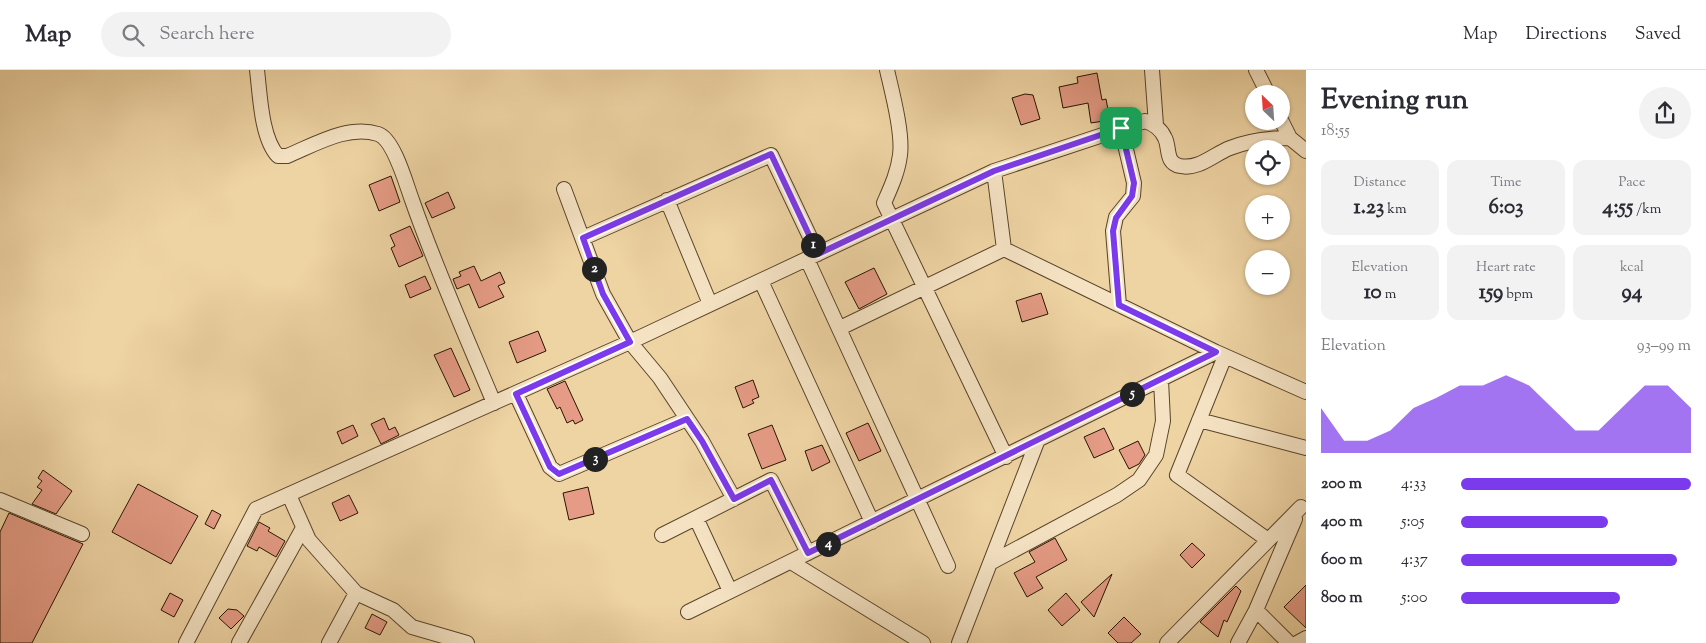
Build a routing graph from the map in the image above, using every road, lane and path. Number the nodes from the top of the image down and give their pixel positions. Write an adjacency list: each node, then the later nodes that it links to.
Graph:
1 (257, 70): 28 (street)
2 (887, 70): 14 (street)
3 (1152, 70): 6 (street)
4 (1256, 70): 5 (street)
5 (1264, 85)
6 (1156, 125): 7 (street); 9 (street)
7 (1121, 128): 11 (street); 21 (street)
8 (1286, 130): 9 (street)
9 (1290, 138): 10 (street)
10 (1306, 152)
11 (994, 171): 14 (street); 16 (street)
12 (564, 189): 15 (street)
13 (667, 200): 15 (street); 17 (street); 20 (street)
14 (891, 219): 17 (street); 19 (street)
15 (583, 238): 23 (street)
16 (1004, 250): 19 (street); 21 (street)
17 (812, 256): 18 (street); 22 (street)
18 (761, 281): 20 (street); 40 (street)
19 (924, 289): 22 (street); 33 (street)
20 (710, 304): 23 (street)
21 (1119, 305): 24 (street)
22 (840, 328): 36 (street)
23 (630, 342): 27 (street); 29 (street)
24 (1221, 354): 25 (street); 26 (street); 30 (street)
25 (1161, 380): 31 (street); 47 (street)
26 (1306, 392)
27 (516, 394): 28 (street); 29 (street)
28 (494, 404): 34 (street)
29 (687, 419): 35 (street)
30 (1199, 420): 32 (street); 44 (street)
31 (1037, 442): 33 (street); 47 (street)
32 (1306, 448)
33 (1006, 457): 36 (street)
34 (289, 495): 41 (street); 54 (street)
35 (734, 499): 39 (street); 45 (street)
36 (918, 500): 40 (street); 48 (street)
37 (1304, 503): 44 (street); 51 (street)
38 (2, 507): 42 (street)
39 (696, 518): 43 (street); 49 (street)
40 (872, 522): 45 (street)
41 (303, 528): 50 (street); 55 (street)
42 (82, 534)
43 (662, 535)
44 (1268, 540): 60 (street)
45 (808, 553): 46 (street)
46 (791, 562): 49 (street); 58 (street)
47 (990, 564): 59 (street)
48 (948, 566)
49 (730, 592): 52 (street)
50 (356, 593): 56 (street); 57 (street)
51 (1256, 610): 61 (street); 62 (street)
52 (688, 612)
53 (1306, 638): 63 (street)
54 (186, 643)
55 (239, 643)
56 (329, 643)
57 (467, 643)
58 (923, 643)
59 (959, 643)
60 (1167, 643)
61 (1238, 643)
62 (1289, 643)
63 (1297, 643)

